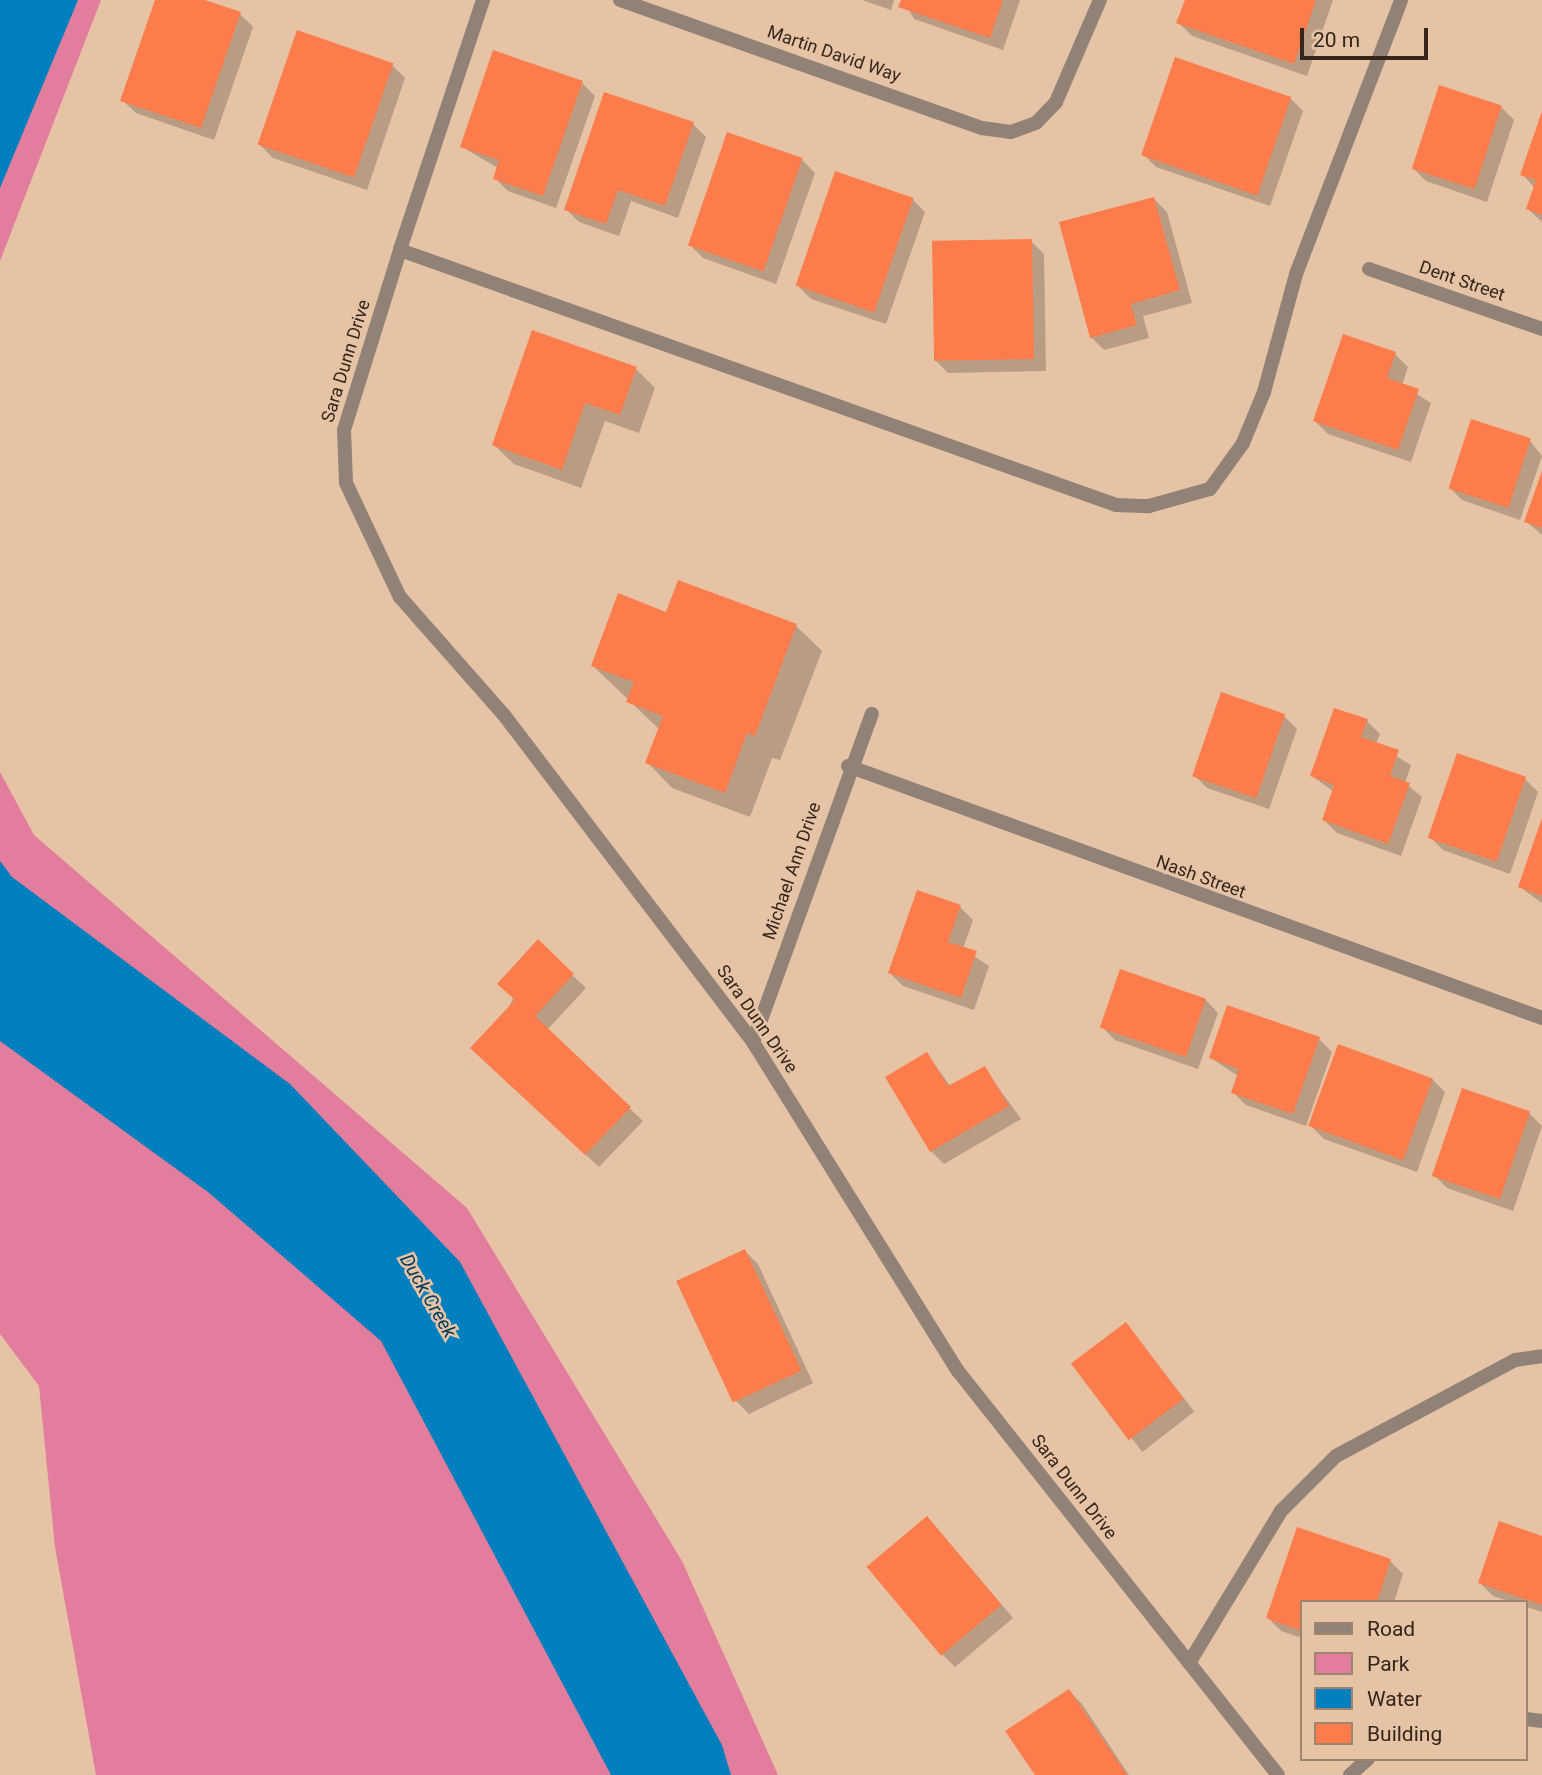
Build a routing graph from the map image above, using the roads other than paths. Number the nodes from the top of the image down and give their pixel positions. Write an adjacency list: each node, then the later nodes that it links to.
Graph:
1 (483, 0): 5 (street, Sara Dunn Drive)
2 (620, 0): 3 (street, Martin David Way)
3 (1100, 0)
4 (1401, 0): 5 (street)
5 (400, 250): 11 (street, Sara Dunn Drive)
6 (1369, 268): 7 (street, Dent Street)
7 (1542, 329)
8 (872, 714): 9 (street, Michael Ann Drive)
9 (848, 766): 10 (street, Nash Street); 11 (street, Michael Ann Drive)
10 (1542, 1018)
11 (753, 1042): 13 (street, Sara Dunn Drive)
12 (1542, 1356): 13 (street)
13 (1189, 1663): 15 (street, Sara Dunn Drive)
14 (1366, 1761): 16 (street)
15 (1278, 1775)
16 (1350, 1775)

